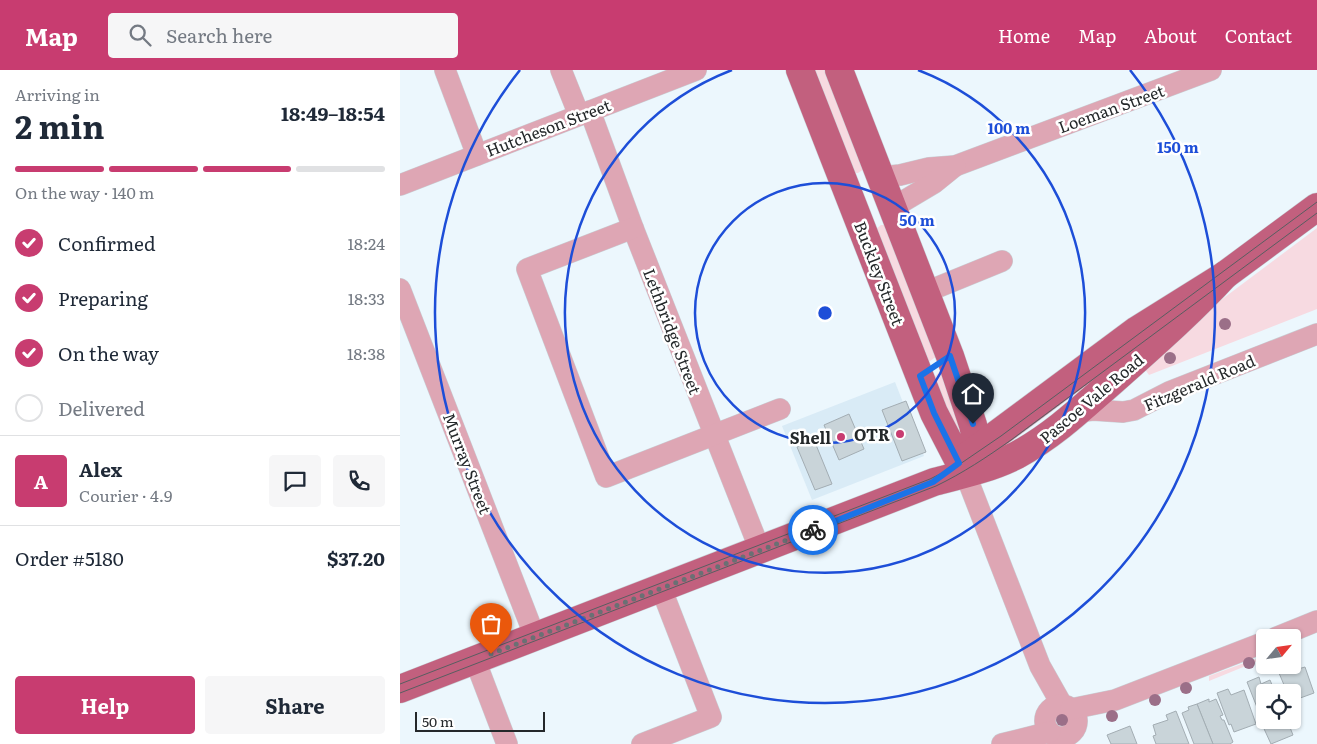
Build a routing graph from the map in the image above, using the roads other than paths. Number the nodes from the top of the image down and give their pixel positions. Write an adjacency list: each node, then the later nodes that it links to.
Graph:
1 (445, 70): 8 (street)
2 (561, 70): 7 (street, Lethbridge Street)
3 (696, 70): 7 (street, Hutcheson Street)
4 (800, 70): 12 (main road, Buckley Street)
5 (839, 70): 10 (main road, Buckley Street)
6 (1211, 70): 9 (street, Loeman Street)
7 (585, 113): 8 (street, Hutcheson Street); 16 (street, Lethbridge Street)
8 (477, 154): 11 (street, Hutcheson Street)
9 (955, 166): 10 (street, Loeman Street); 14 (street, Loeman Street)
10 (880, 177): 12 (main road); 14 (main road, Buckley Street)
11 (400, 184)
12 (847, 189): 15 (main road, Buckley Street)
13 (1317, 207): 18 (main road, Pascoe Vale Road)
14 (892, 208): 15 (main road); 20 (main road, Buckley Street)
15 (859, 220): 23 (main road, Buckley Street)
16 (633, 228): 26 (street, Lethbridge Street); 26 (street)
17 (1002, 261): 20 (street)
18 (1225, 275): 25 (main road, Pascoe Vale Road); 27 (main road, Pascoe Vale Road)
19 (400, 289): 32 (street, Murray Street)
20 (926, 292): 22 (main road, Buckley Street)
21 (1317, 334): 25 (street, Fitzgerald Road)
22 (950, 356): 23 (main road); 27 (main road, Buckley Street)
23 (920, 376): 27 (main road, Buckley Street)
24 (780, 409): 26 (street)
25 (1077, 412): 27 (main road, Pascoe Vale Road)
26 (714, 434): 28 (street, Lethbridge Street)
27 (967, 461): 28 (main road, Pascoe Vale Road); 36 (street, Buckley Street)
28 (760, 550): 29 (main road, Pascoe Vale Road)
29 (661, 588): 32 (main road, Pascoe Vale Road); 39 (street)
30 (1317, 621): 31 (street)
31 (1297, 629)
32 (535, 637): 34 (main road, Pascoe Vale Road)
33 (1256, 645): 36 (street)
34 (475, 660): 35 (main road, Pascoe Vale Road); 38 (street)
35 (400, 689)
36 (1063, 725): 37 (street)
37 (1006, 742)
38 (507, 744)
39 (642, 744)

